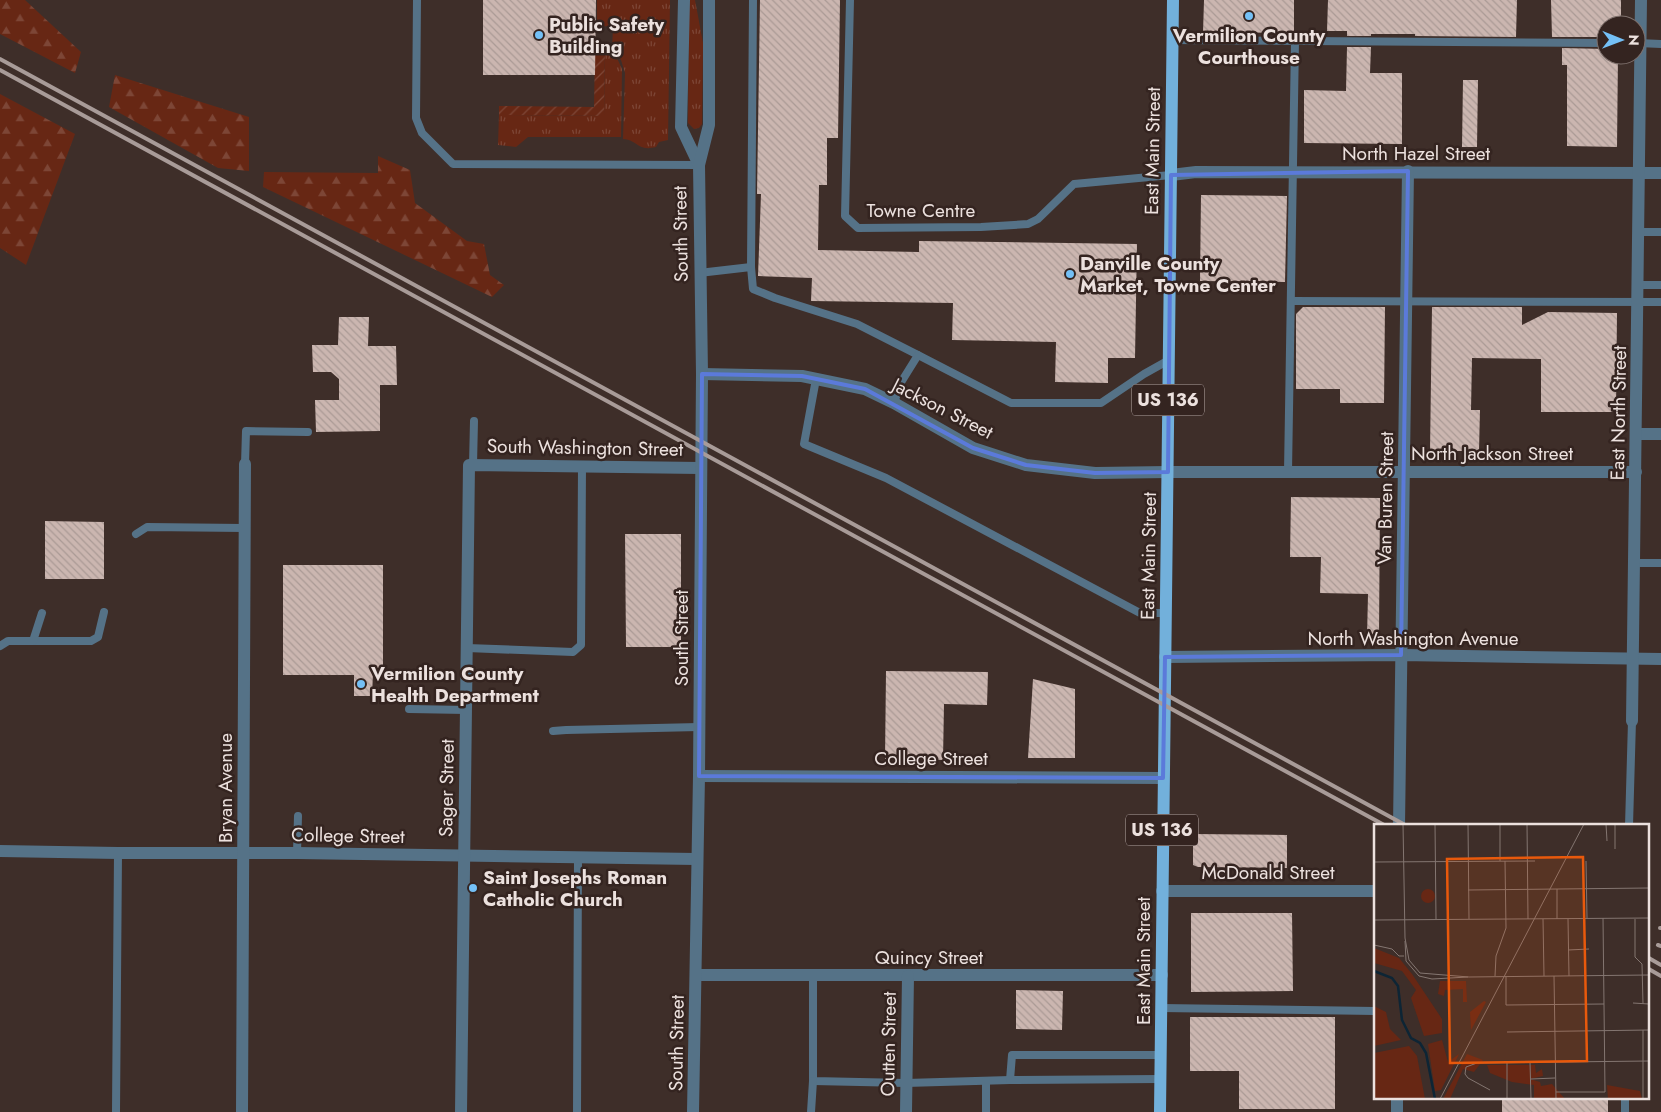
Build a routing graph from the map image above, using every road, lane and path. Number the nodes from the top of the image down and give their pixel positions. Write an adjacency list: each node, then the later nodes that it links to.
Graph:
1 (417, 0): 15 (lane)
2 (684, 0): 15 (street, South Street)
3 (709, 0): 15 (street, South Street)
4 (753, 0): 23 (lane)
5 (850, 0): 20 (lane, Towne Centre)
6 (1172, 0): 9 (main road, East Main Street / US 136)
7 (1642, 0): 8 (street, East North Street)
8 (1641, 15)
9 (1172, 40): 10 (lane); 20 (main road, East Main Street / US 136)
10 (1295, 40): 11 (lane); 17 (lane)
11 (1596, 43)
12 (1646, 43): 13 (lane)
13 (1661, 44)
14 (1639, 65): 18 (street, East North Street)
15 (698, 165): 24 (street, South Street)
16 (1408, 171): 17 (street, North Hazel Street); 18 (street, North Hazel Street); 27 (street, Van Buren Street)
17 (1293, 172): 20 (street, North Hazel Street); 28 (lane)
18 (1640, 172): 19 (street, North Hazel Street); 21 (street, East North Street)
19 (1661, 173)
20 (1170, 175): 32 (main road, East Main Street / US 136)
21 (1639, 232): 22 (lane); 25 (street, East North Street)
22 (1661, 232)
23 (751, 267): 24 (lane); 31 (lane)
24 (699, 273): 33 (street, South Street)
25 (1638, 285): 26 (lane); 29 (street, East North Street)
26 (1661, 285)
27 (1406, 300): 28 (lane); 29 (lane); 46 (street, Van Buren Street)
28 (1291, 301): 45 (lane)
29 (1638, 301): 30 (lane); 38 (street, East North Street)
30 (1661, 302)
31 (918, 355): 32 (lane); 35 (lane)
32 (1169, 360): 44 (main road, East Main Street / US 136)
33 (702, 374): 34 (street, Jackson Street); 43 (street, South Street)
34 (816, 379): 35 (street, Jackson Street); 54 (lane)
35 (894, 403): 44 (street, Jackson Street)
36 (474, 421): 41 (lane)
37 (308, 432): 40 (lane)
38 (1636, 434): 39 (street); 47 (street, East North Street)
39 (1661, 434)
40 (245, 464): 48 (street, Bryan Avenue)
41 (471, 465): 42 (street, South Washington Street); 57 (street, Sager Street)
42 (582, 466): 43 (street, South Washington Street); 57 (lane)
43 (700, 468): 65 (street, South Street)
44 (1168, 472): 45 (street, North Jackson Street); 54 (main road, East Main Street / US 136)
45 (1288, 472): 46 (street, North Jackson Street)
46 (1404, 472): 47 (street, North Jackson Street); 58 (street, Van Buren Street)
47 (1636, 472): 50 (street, East North Street)
48 (244, 528): 49 (lane); 75 (street, Bryan Avenue)
49 (136, 534)
50 (1634, 563): 51 (lane); 60 (street, East North Street)
51 (1661, 563)
52 (104, 612): 55 (lane)
53 (42, 613): 55 (lane)
54 (1166, 613): 59 (main road, East Main Street / US 136)
55 (33, 641): 56 (lane)
56 (0, 646)
57 (467, 648): 63 (street, Sager Street)
58 (1400, 655): 59 (street, North Washington Avenue); 60 (street, North Washington Avenue); 70 (street, Van Buren Street)
59 (1165, 657): 68 (main road, East Main Street / US 136)
60 (1633, 659): 61 (street, North Washington Avenue); 64 (street, East North Street)
61 (1661, 659)
62 (409, 710): 63 (lane)
63 (466, 710): 76 (street, Sager Street)
64 (1632, 722): 71 (lane, East North Street)
65 (699, 726): 66 (lane); 67 (street, South Street)
66 (553, 731)
67 (698, 776): 68 (street, College Street); 78 (street, South Street)
68 (1163, 778): 79 (main road, East Main Street / US 136)
69 (298, 816): 73 (lane)
70 (1399, 824)
71 (1629, 824)
72 (0, 851): 74 (street, College Street)
73 (297, 852): 75 (street, College Street); 76 (street, College Street)
74 (118, 853): 75 (street, College Street); 93 (lane)
75 (243, 853): 94 (street, Bryan Avenue)
76 (463, 855): 77 (street, College Street); 95 (street, Sager Street)
77 (578, 857): 78 (street, College Street); 96 (lane)
78 (696, 858): 82 (street, South Street)
79 (1162, 891): 80 (street, McDonald Street); 81 (main road, East Main Street / US 136)
80 (1374, 891)
81 (1162, 975): 84 (street, Quincy Street); 85 (main road, East Main Street / US 136)
82 (696, 976): 83 (street, Quincy Street); 97 (street, South Street)
83 (813, 976): 84 (street, Quincy Street); 91 (lane)
84 (908, 976): 92 (street, Outten Street)
85 (1161, 1008): 86 (lane); 87 (main road, East Main Street / US 136)
86 (1374, 1011)
87 (1161, 1055): 88 (main road, East Main Street / US 136); 90 (lane)
88 (1160, 1079): 90 (lane); 101 (main road, East Main Street / US 136)
89 (986, 1080): 90 (lane); 92 (lane); 100 (lane)
90 (1010, 1080)
91 (813, 1082): 92 (lane); 98 (lane)
92 (906, 1083): 99 (street, Outten Street)
93 (116, 1112)
94 (242, 1112)
95 (461, 1112)
96 (576, 1112)
97 (693, 1112)
98 (811, 1112)
99 (906, 1112)
100 (986, 1112)
101 (1160, 1112)

